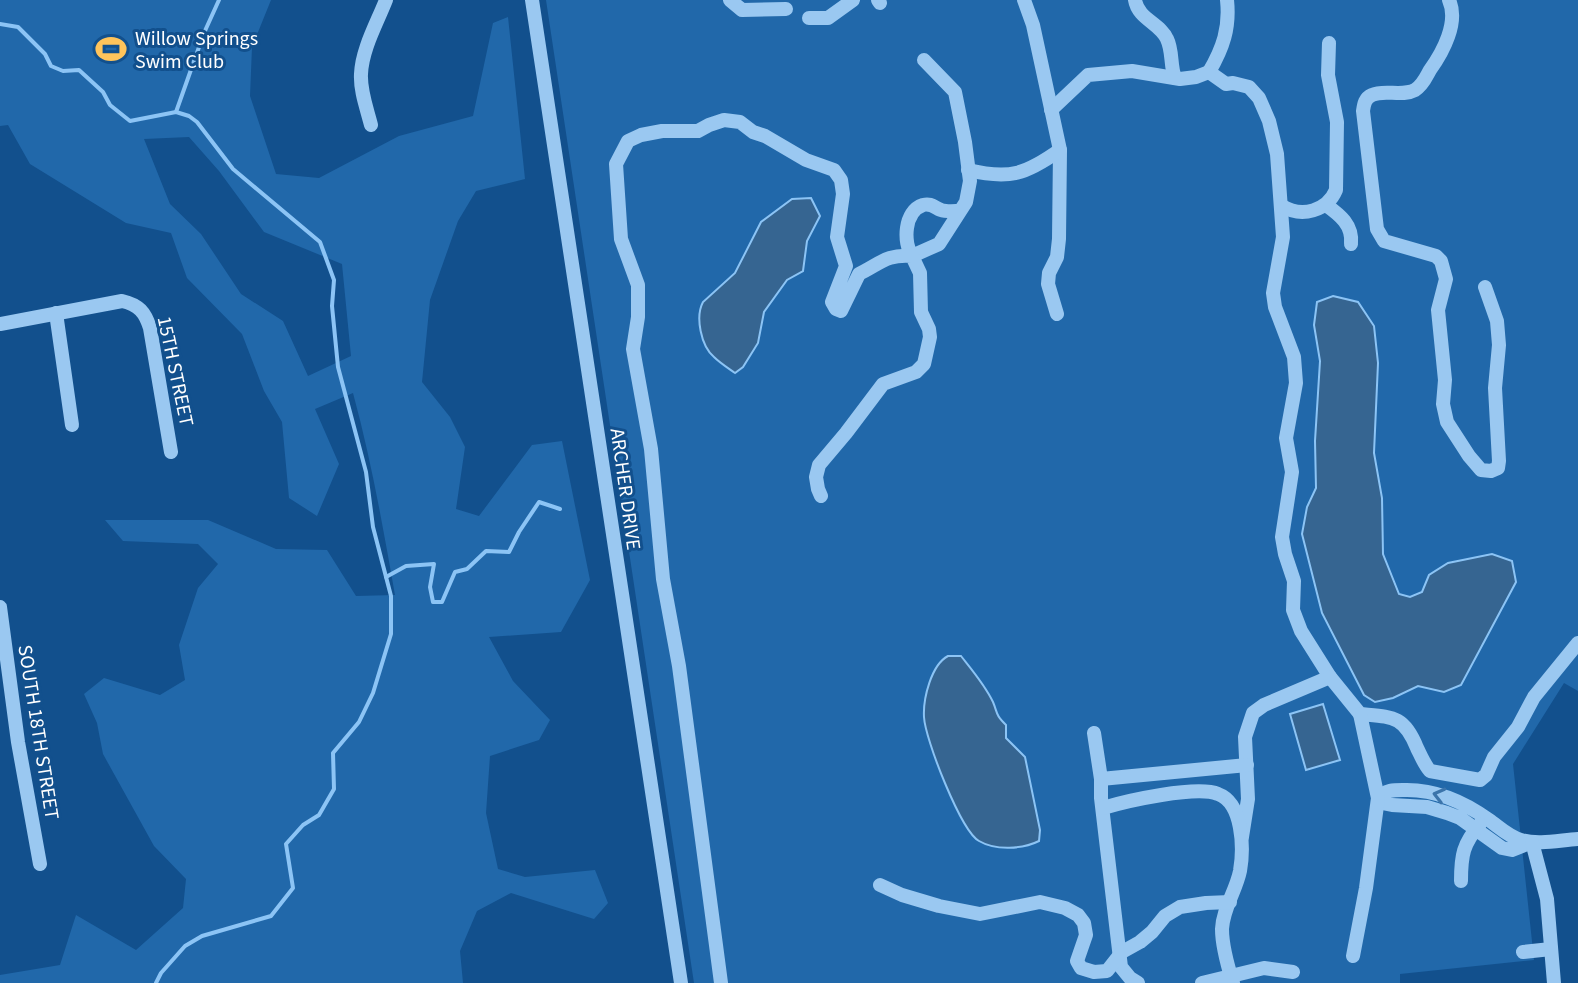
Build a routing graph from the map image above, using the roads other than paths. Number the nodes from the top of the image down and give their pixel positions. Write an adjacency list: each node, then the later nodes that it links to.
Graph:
1 (386, 0): 18 (street)
2 (532, 0): 58 (street, ARCHER DRIVE)
3 (730, 0): 9 (street)
4 (853, 0): 10 (street)
5 (1024, 0): 15 (street)
6 (1135, 0): 14 (street)
7 (1227, 0): 13 (street)
8 (1449, 0): 28 (street)
9 (786, 9)
10 (809, 18)
11 (1329, 43): 21 (street)
12 (924, 60): 20 (street)
13 (1209, 72): 14 (street); 22 (street)
14 (1175, 78): 16 (street)
15 (1045, 81): 16 (street); 17 (street)
16 (1072, 89): 17 (street)
17 (1051, 110): 19 (street)
18 (371, 125)
19 (1060, 150): 20 (street); 30 (street)
20 (968, 170): 23 (street)
21 (1326, 205): 22 (street); 24 (street)
22 (1282, 206): 37 (street)
23 (960, 211): 25 (street); 25 (street)
24 (1351, 244)
25 (912, 256): 27 (street); 34 (street)
26 (846, 266): 27 (street); 27 (street); 59 (street)
27 (862, 273)
28 (1485, 287)
29 (56, 313): 31 (street); 32 (street); 33 (street, 15TH STREET)
30 (1057, 314)
31 (0, 324)
32 (72, 425)
33 (171, 452)
34 (821, 496)
35 (0, 607): 48 (street, SOUTH 18TH STREET)
36 (1578, 643): 38 (street)
37 (1330, 677): 38 (street); 40 (street)
38 (1360, 714): 42 (street)
39 (1094, 733): 41 (street)
40 (1247, 765): 41 (street); 45 (street)
41 (1101, 779): 43 (street)
42 (1378, 798): 44 (street); 55 (street)
43 (1103, 808): 45 (street); 54 (street)
44 (1481, 823): 47 (street); 49 (street)
45 (1242, 837): 51 (street)
46 (1578, 839): 47 (street)
47 (1532, 842): 52 (street)
48 (40, 864)
49 (1461, 881)
50 (880, 885): 54 (street)
51 (1230, 902): 54 (street); 57 (street)
52 (1551, 949): 53 (street); 62 (street)
53 (1523, 952)
54 (1119, 956): 60 (street)
55 (1353, 956)
56 (1293, 972): 57 (street)
57 (1232, 979): 61 (street)
58 (681, 983)
59 (721, 983)
60 (1138, 983)
61 (1202, 983)
62 (1554, 983)

